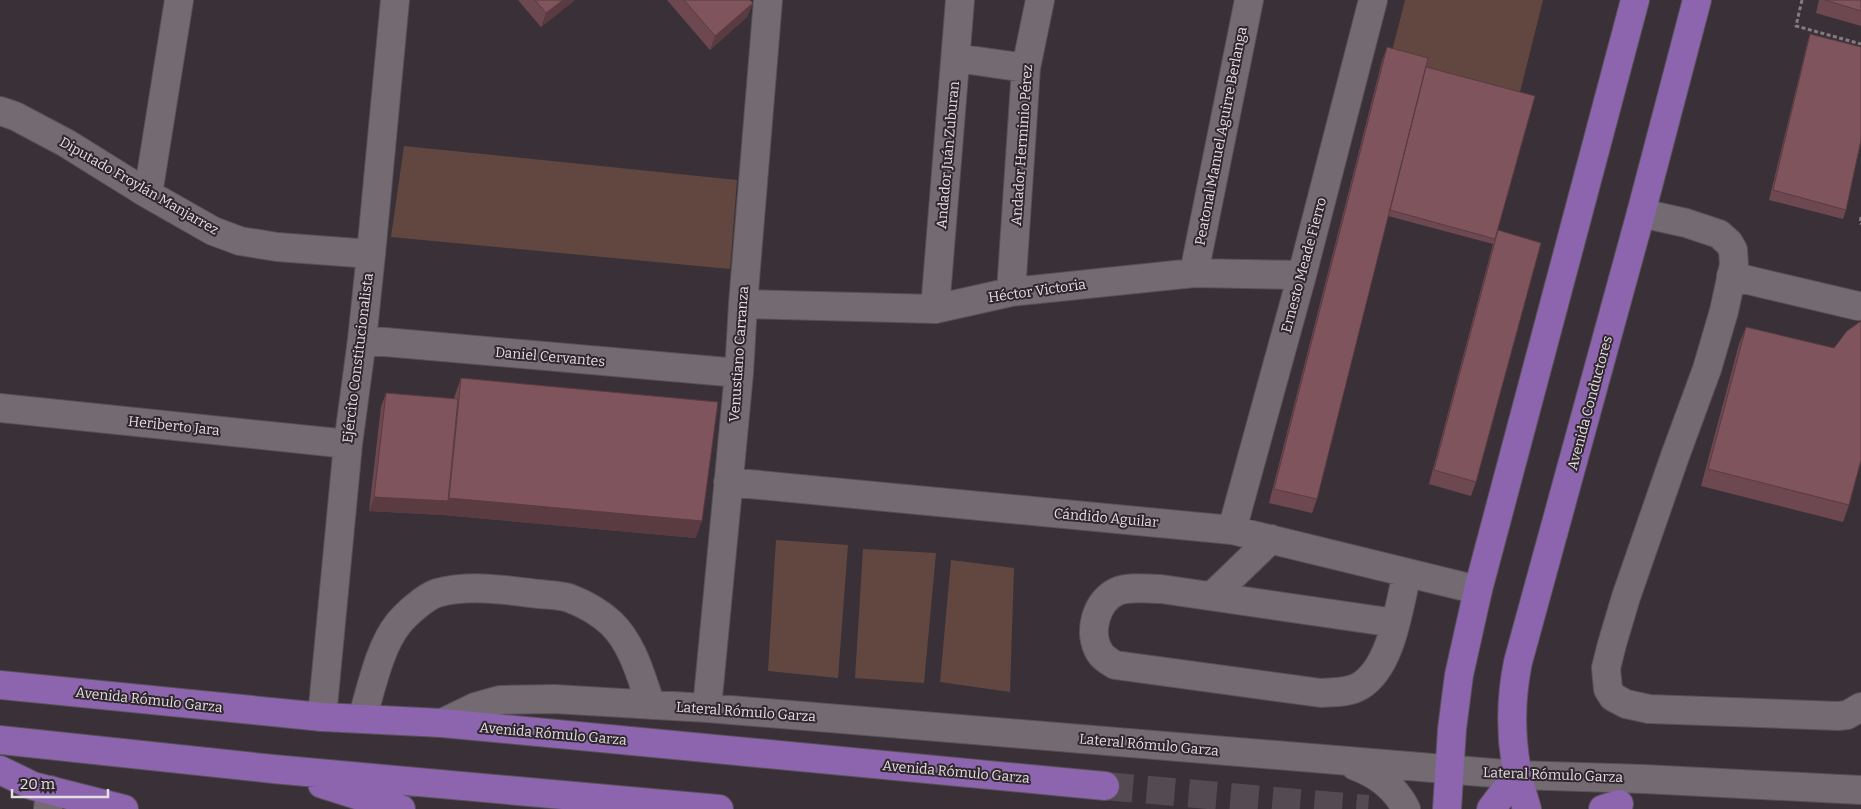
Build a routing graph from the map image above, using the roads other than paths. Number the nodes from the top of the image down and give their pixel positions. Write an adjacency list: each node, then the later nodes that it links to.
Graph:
1 (179, 0): 13 (street)
2 (395, 0): 15 (street, Ejército Constitucionalista)
3 (768, 0): 20 (street, Venustiano Carranza)
4 (960, 0): 10 (street, Andador Juán Zuburan)
5 (1040, 0): 11 (street, Andador Herminio Pérez)
6 (1249, 0): 16 (street, Peatonal Manuel Aguirre Berlanga)
7 (1374, 0): 17 (street, Ernesto Meade Fierro)
8 (1635, 0): 31 (main road)
9 (1697, 0): 14 (main road, Avenida Conductores)
10 (956, 58): 11 (street); 22 (street, Andador Juán Zuburan)
11 (1026, 68): 19 (street, Andador Herminio Pérez)
12 (0, 112): 13 (street, Diputado Froylán Manjarrez)
13 (148, 194): 15 (street, Diputado Froylán Manjarrez)
14 (1641, 212): 18 (street); 46 (main road, Avenida Conductores)
15 (371, 254): 23 (street, Ejército Constitucionalista)
16 (1194, 273): 17 (street, Héctor Victoria); 19 (street, Héctor Victoria)
17 (1302, 275): 28 (street, Ernesto Meade Fierro)
18 (1731, 276): 21 (street); 36 (street)
19 (1011, 292): 22 (street, Héctor Victoria)
20 (743, 304): 22 (street, Héctor Victoria); 24 (street, Venustiano Carranza)
21 (1858, 306)
22 (935, 309)
23 (362, 340): 24 (street, Daniel Cervantes); 26 (street, Ejército Constitucionalista)
24 (739, 373): 27 (street, Venustiano Carranza)
25 (0, 408): 26 (street, Heriberto Jara)
26 (348, 444): 38 (street, Ejército Constitucionalista)
27 (728, 482): 28 (street, Cándido Aguilar); 37 (street, Venustiano Carranza)
28 (1232, 530): 29 (street, Cándido Aguilar)
29 (1271, 540): 30 (street, Cándido Aguilar); 32 (street)
30 (1407, 573): 31 (street, Cándido Aguilar); 33 (street)
31 (1478, 590): 45 (main road)
32 (1212, 596): 33 (street); 33 (street)
33 (1395, 623)
34 (0, 685): 38 (main road, Avenida Rómulo Garza)
35 (651, 705): 37 (street, Lateral Rómulo Garza); 39 (street); 40 (street, Lateral Rómulo Garza)
36 (1861, 707)
37 (707, 708): 42 (street, Lateral Rómulo Garza)
38 (322, 717): 39 (main road, Avenida Rómulo Garza)
39 (362, 719): 40 (main road, Avenida Rómulo Garza)
40 (442, 724): 48 (main road, Avenida Rómulo Garza)
41 (0, 740): 43 (main road)
42 (1339, 760): 45 (street, Lateral Rómulo Garza); 55 (street)
43 (273, 769): 53 (main road); 54 (main road)
44 (0, 770): 50 (main road)
45 (1449, 770): 46 (street, Lateral Rómulo Garza); 56 (main road)
46 (1517, 775): 47 (street, Lateral Rómulo Garza); 57 (main road); 58 (main road, Avenida Conductores)
47 (1644, 779): 49 (street, Lateral Rómulo Garza); 51 (street)
48 (1105, 786)
49 (1854, 787)
50 (49, 799): 52 (main road)
51 (1612, 807)
52 (124, 809)
53 (401, 809)
54 (719, 809)
55 (1406, 809)
56 (1447, 809)
57 (1492, 809)
58 (1527, 809)

